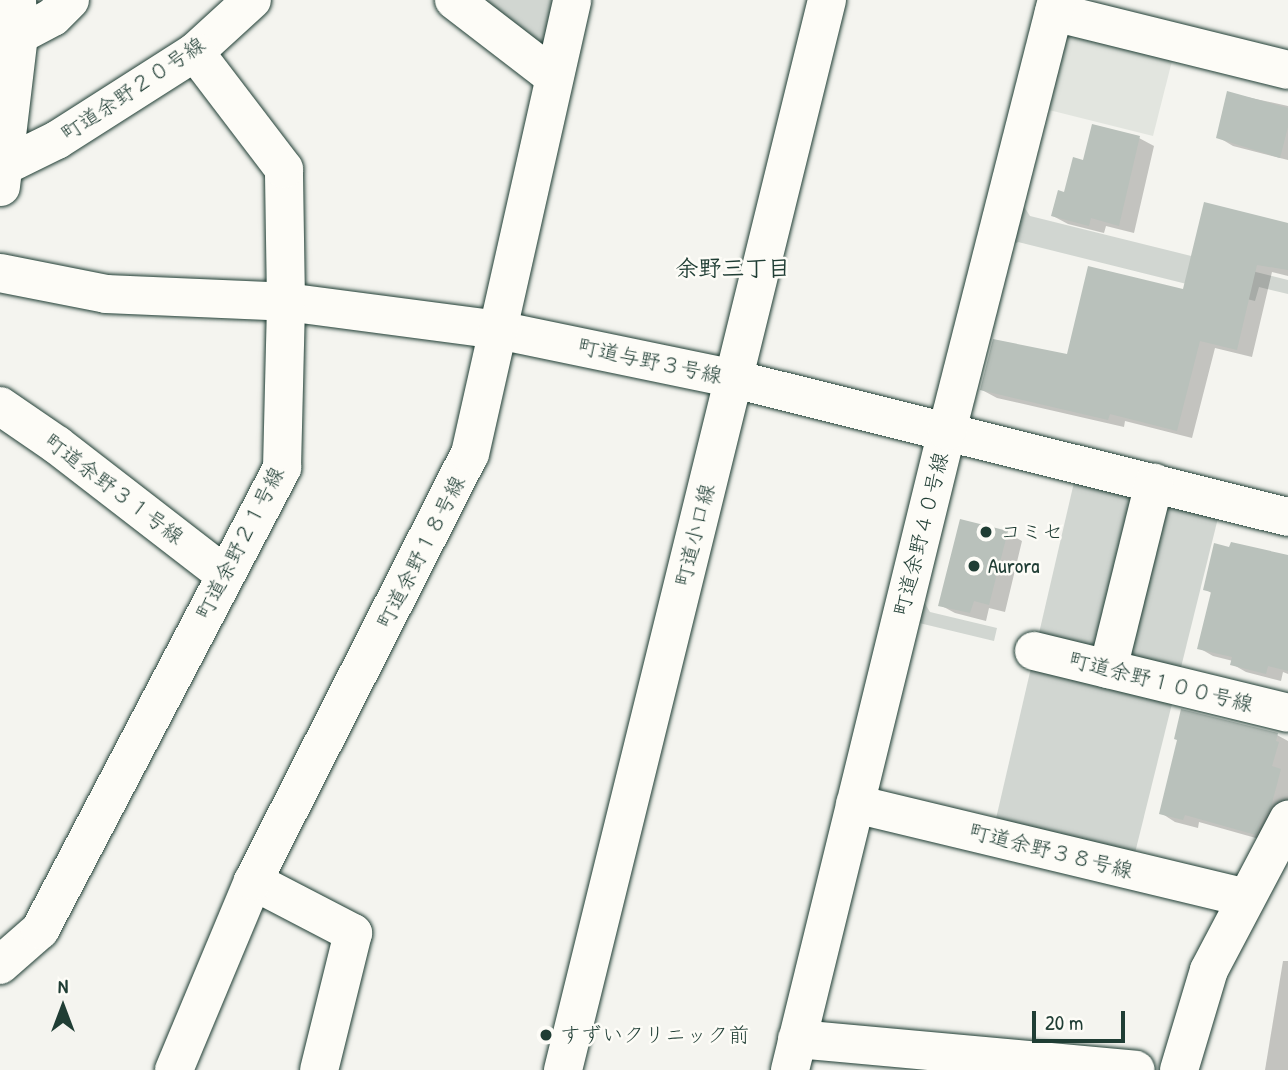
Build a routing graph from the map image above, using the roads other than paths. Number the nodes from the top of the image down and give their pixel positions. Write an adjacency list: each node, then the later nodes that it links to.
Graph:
1 (70, 0): 7 (street)
2 (252, 0): 8 (street, 町道余野２０号線)
3 (454, 0): 10 (street)
4 (572, 0): 10 (street, 町道余野１８号線)
5 (827, 0): 15 (street, 町道小口線)
6 (1056, 6): 9 (street); 17 (street, 町道余野４０号線)
7 (12, 22): 11 (street)
8 (195, 52): 11 (street, 町道余野２０号線); 13 (street, 町道余野２１号線)
9 (1288, 70)
10 (554, 77): 14 (street, 町道余野１８号線)
11 (2, 175)
12 (0, 273): 13 (street, 町道与野３号線)
13 (286, 302): 14 (street, 町道与野３号線); 20 (street, 町道余野２１号線)
14 (498, 330): 15 (street, 町道与野３号線); 26 (street, 町道余野１８号線)
15 (734, 379): 17 (street, 町道与野３号線); 32 (street, 町道小口線)
16 (0, 406): 20 (street, 町道余野３１号線)
17 (947, 431): 18 (street, 町道与野３号線); 24 (street, 町道余野４０号線)
18 (1154, 483): 19 (street, 町道与野３号線); 22 (street)
19 (1288, 517)
20 (225, 575): 28 (street, 町道余野２１号線)
21 (1034, 651): 22 (street, 町道余野１００号線)
22 (1108, 669): 23 (street, 町道余野１００号線)
23 (1288, 713)
24 (855, 804): 27 (street, 町道余野３８号線); 29 (street, 町道余野４０号線)
25 (1288, 820): 27 (street)
26 (253, 881): 30 (street, 町道余野１８号線); 31 (street)
27 (1247, 898): 34 (street)
28 (0, 965)
29 (793, 1055): 33 (street)
30 (174, 1070)
31 (319, 1070)
32 (563, 1070)
33 (1136, 1070)
34 (1179, 1070)

